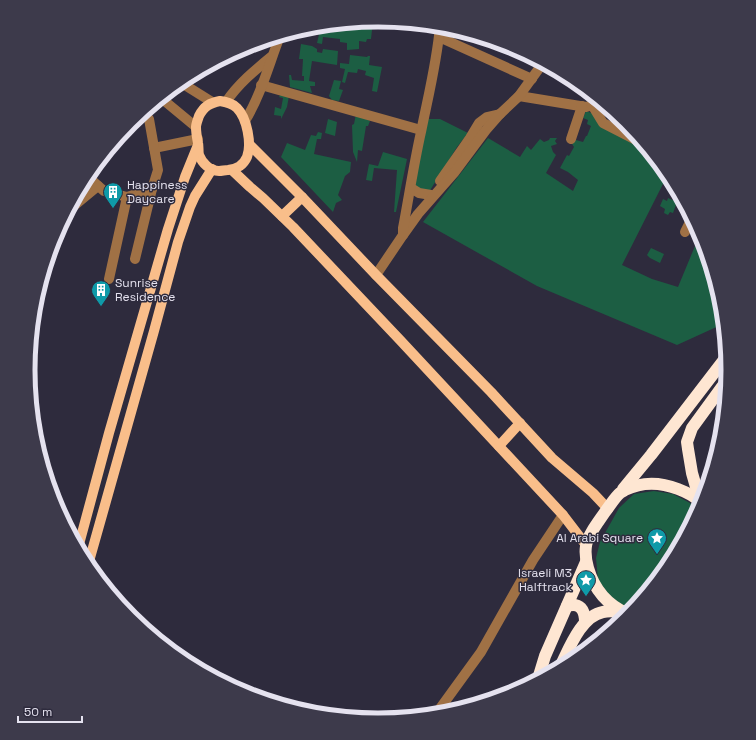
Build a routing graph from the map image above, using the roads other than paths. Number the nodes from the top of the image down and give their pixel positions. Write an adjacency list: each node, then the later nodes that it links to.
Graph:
1 (440, 33): 2 (street)
2 (440, 37): 6 (street); 20 (street)
3 (277, 42): 4 (street)
4 (271, 57): 7 (street); 12 (street)
5 (540, 67): 6 (street)
6 (532, 79): 9 (street)
7 (261, 85): 18 (street); 20 (street)
8 (186, 86): 11 (street)
9 (519, 96): 15 (street); 16 (street)
10 (165, 101): 19 (street)
11 (212, 102): 12 (main road); 19 (main road)
12 (226, 102): 18 (main road)
13 (594, 104): 15 (street)
14 (596, 105): 21 (street)
15 (582, 106): 22 (street)
16 (500, 114): 33 (street); 38 (street)
17 (146, 117): 25 (street)
18 (244, 121): 24 (main road)
19 (196, 127): 23 (main road)
20 (421, 130): 31 (street)
21 (629, 137)
22 (571, 139)
23 (198, 142): 25 (street); 26 (main road); 30 (main road)
24 (249, 144): 27 (main road); 36 (main road)
25 (154, 148): 32 (street)
26 (212, 169): 27 (main road); 35 (main road)
27 (232, 170): 39 (main road)
28 (92, 181): 29 (street)
29 (98, 186): 34 (street); 37 (street)
30 (181, 188): 35 (main road); 55 (main road)
31 (411, 188): 33 (street); 42 (street)
32 (152, 189): 34 (street); 43 (street)
33 (431, 195): 38 (street)
34 (128, 196): 45 (street)
35 (195, 196): 57 (main road)
36 (302, 197): 39 (main road); 44 (main road)
37 (79, 202)
38 (418, 214): 42 (street)
39 (282, 216): 49 (main road)
40 (689, 224): 41 (street)
41 (685, 232)
42 (403, 235): 44 (street)
43 (135, 259)
44 (376, 275): 48 (main road)
45 (109, 279)
46 (721, 364): 50 (highway)
47 (720, 389): 51 (highway)
48 (520, 423): 49 (main road); 53 (main road)
49 (499, 446): 54 (main road)
50 (620, 493): 52 (highway); 53 (highway)
51 (698, 493)
52 (696, 499)
53 (608, 509): 56 (highway)
54 (563, 515): 56 (main road); 65 (street)
55 (80, 540)
56 (586, 545): 58 (highway)
57 (90, 557)
58 (586, 562): 59 (highway); 60 (highway)
59 (567, 606): 62 (highway); 64 (highway)
60 (622, 611)
61 (621, 613): 62 (highway)
62 (585, 622): 63 (highway)
63 (565, 658)
64 (540, 672)
65 (441, 707)

